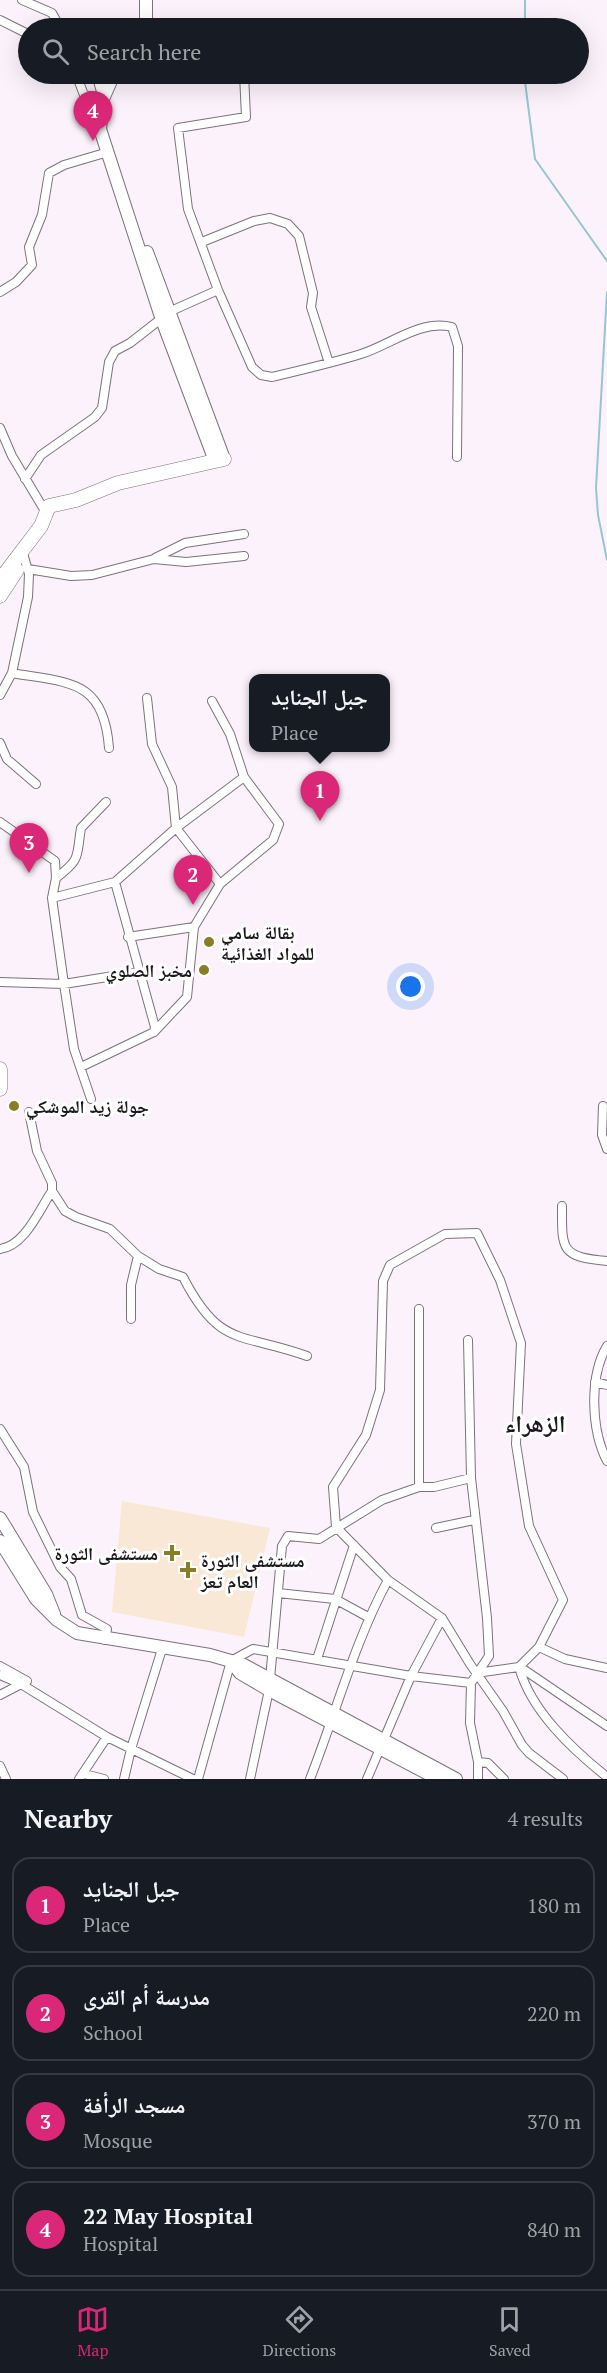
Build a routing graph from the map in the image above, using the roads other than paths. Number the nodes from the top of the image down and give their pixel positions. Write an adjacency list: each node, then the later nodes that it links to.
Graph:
1 (22, 0): 3 (street)
2 (146, 0): 4 (street)
3 (54, 18)
4 (146, 18)
5 (0, 20): 6 (street)
6 (18, 29)
7 (79, 84): 11 (street)
8 (99, 84): 11 (street)
9 (110, 84): 11 (street)
10 (244, 84): 13 (street)
11 (103, 99): 12 (street); 16 (street)
12 (108, 152): 15 (street); 17 (street)
13 (202, 242): 14 (street); 18 (street)
14 (218, 290): 16 (street); 18 (street)
15 (0, 292)
16 (171, 312): 17 (street); 21 (street)
17 (162, 320): 21 (street); 22 (street)
18 (329, 363): 20 (street)
19 (0, 428): 22 (street)
20 (457, 457)
21 (220, 460): 23 (main road)
22 (26, 479): 23 (street)
23 (45, 511): 25 (main road)
24 (244, 534): 27 (street)
25 (21, 551): 28 (street); 29 (main road); 30 (main road)
26 (244, 556): 27 (street)
27 (154, 559): 28 (street)
28 (28, 569): 31 (street)
29 (0, 580)
30 (0, 596)
31 (12, 673): 32 (street); 36 (street)
32 (0, 695)
33 (147, 698): 41 (street)
34 (212, 701): 37 (street)
35 (0, 743): 38 (street)
36 (110, 748)
37 (244, 777): 41 (street); 44 (street)
38 (36, 784)
39 (106, 802): 42 (street)
40 (0, 822): 42 (street)
41 (176, 828): 43 (street); 44 (street)
42 (56, 878): 45 (street)
43 (115, 882): 45 (street); 47 (street)
44 (220, 884): 46 (street)
45 (52, 898): 50 (street)
46 (194, 927): 47 (street); 51 (street)
47 (128, 937): 48 (street)
48 (138, 972): 50 (street); 51 (street)
49 (0, 982): 50 (street)
50 (64, 984): 52 (street)
51 (154, 1032): 52 (street)
52 (81, 1067): 55 (street)
53 (0, 1070): 54 (main road)
54 (0, 1089)
55 (91, 1099)
56 (603, 1106): 58 (street)
57 (29, 1112): 59 (street)
58 (607, 1149)
59 (52, 1191): 61 (street); 62 (street)
60 (562, 1206): 63 (street)
61 (0, 1249)
62 (138, 1256): 65 (street); 68 (street)
63 (607, 1261)
64 (419, 1309): 74 (street)
65 (131, 1319)
66 (468, 1340): 73 (street)
67 (607, 1346): 69 (street)
68 (307, 1356)
69 (595, 1383): 70 (street); 72 (street)
70 (607, 1385)
71 (0, 1429): 87 (street)
72 (607, 1461)
73 (471, 1478): 74 (street); 76 (street)
74 (419, 1487): 77 (street)
75 (0, 1518): 86 (street)
76 (474, 1520): 78 (street); 97 (street)
77 (336, 1527): 80 (street); 82 (street); 88 (street)
78 (436, 1528)
79 (0, 1541): 86 (street)
80 (354, 1545): 81 (street); 83 (street)
81 (388, 1580): 84 (street); 85 (street)
82 (278, 1593): 83 (street); 90 (street)
83 (335, 1599): 84 (street); 91 (street)
84 (368, 1617): 94 (street)
85 (442, 1618): 97 (street); 99 (street)
86 (57, 1620): 87 (street)
87 (105, 1640): 89 (street)
88 (539, 1647): 95 (street); 96 (street)
89 (162, 1649): 92 (street); 108 (street)
90 (273, 1652): 91 (street); 92 (street); 102 (street)
91 (317, 1659): 94 (street)
92 (231, 1661): 102 (street); 118 (street)
93 (0, 1666): 101 (street)
94 (350, 1666): 99 (street); 104 (street)
95 (519, 1667): 97 (street); 105 (street); 113 (street)
96 (607, 1668)
97 (476, 1673): 100 (street); 125 (street)
98 (0, 1675): 101 (street)
99 (411, 1676): 100 (street); 107 (street)
100 (471, 1683): 109 (street)
101 (21, 1684): 103 (street); 106 (street)
102 (269, 1684): 104 (street); 119 (street)
103 (0, 1695)
104 (334, 1717): 107 (street); 120 (street)
105 (607, 1726)
106 (107, 1737): 108 (street); 112 (street)
107 (383, 1744): 111 (street); 121 (street)
108 (131, 1749): 116 (street); 117 (street)
109 (477, 1762): 123 (street); 124 (street)
110 (0, 1766): 114 (street)
111 (433, 1775): 122 (street)
112 (81, 1777): 115 (street)
113 (607, 1777)
114 (6, 1779)
115 (104, 1779)
116 (124, 1779)
117 (194, 1779)
118 (198, 1779)
119 (250, 1779)
120 (310, 1779)
121 (367, 1779)
122 (456, 1779)
123 (478, 1779)
124 (504, 1779)
125 (563, 1779)

